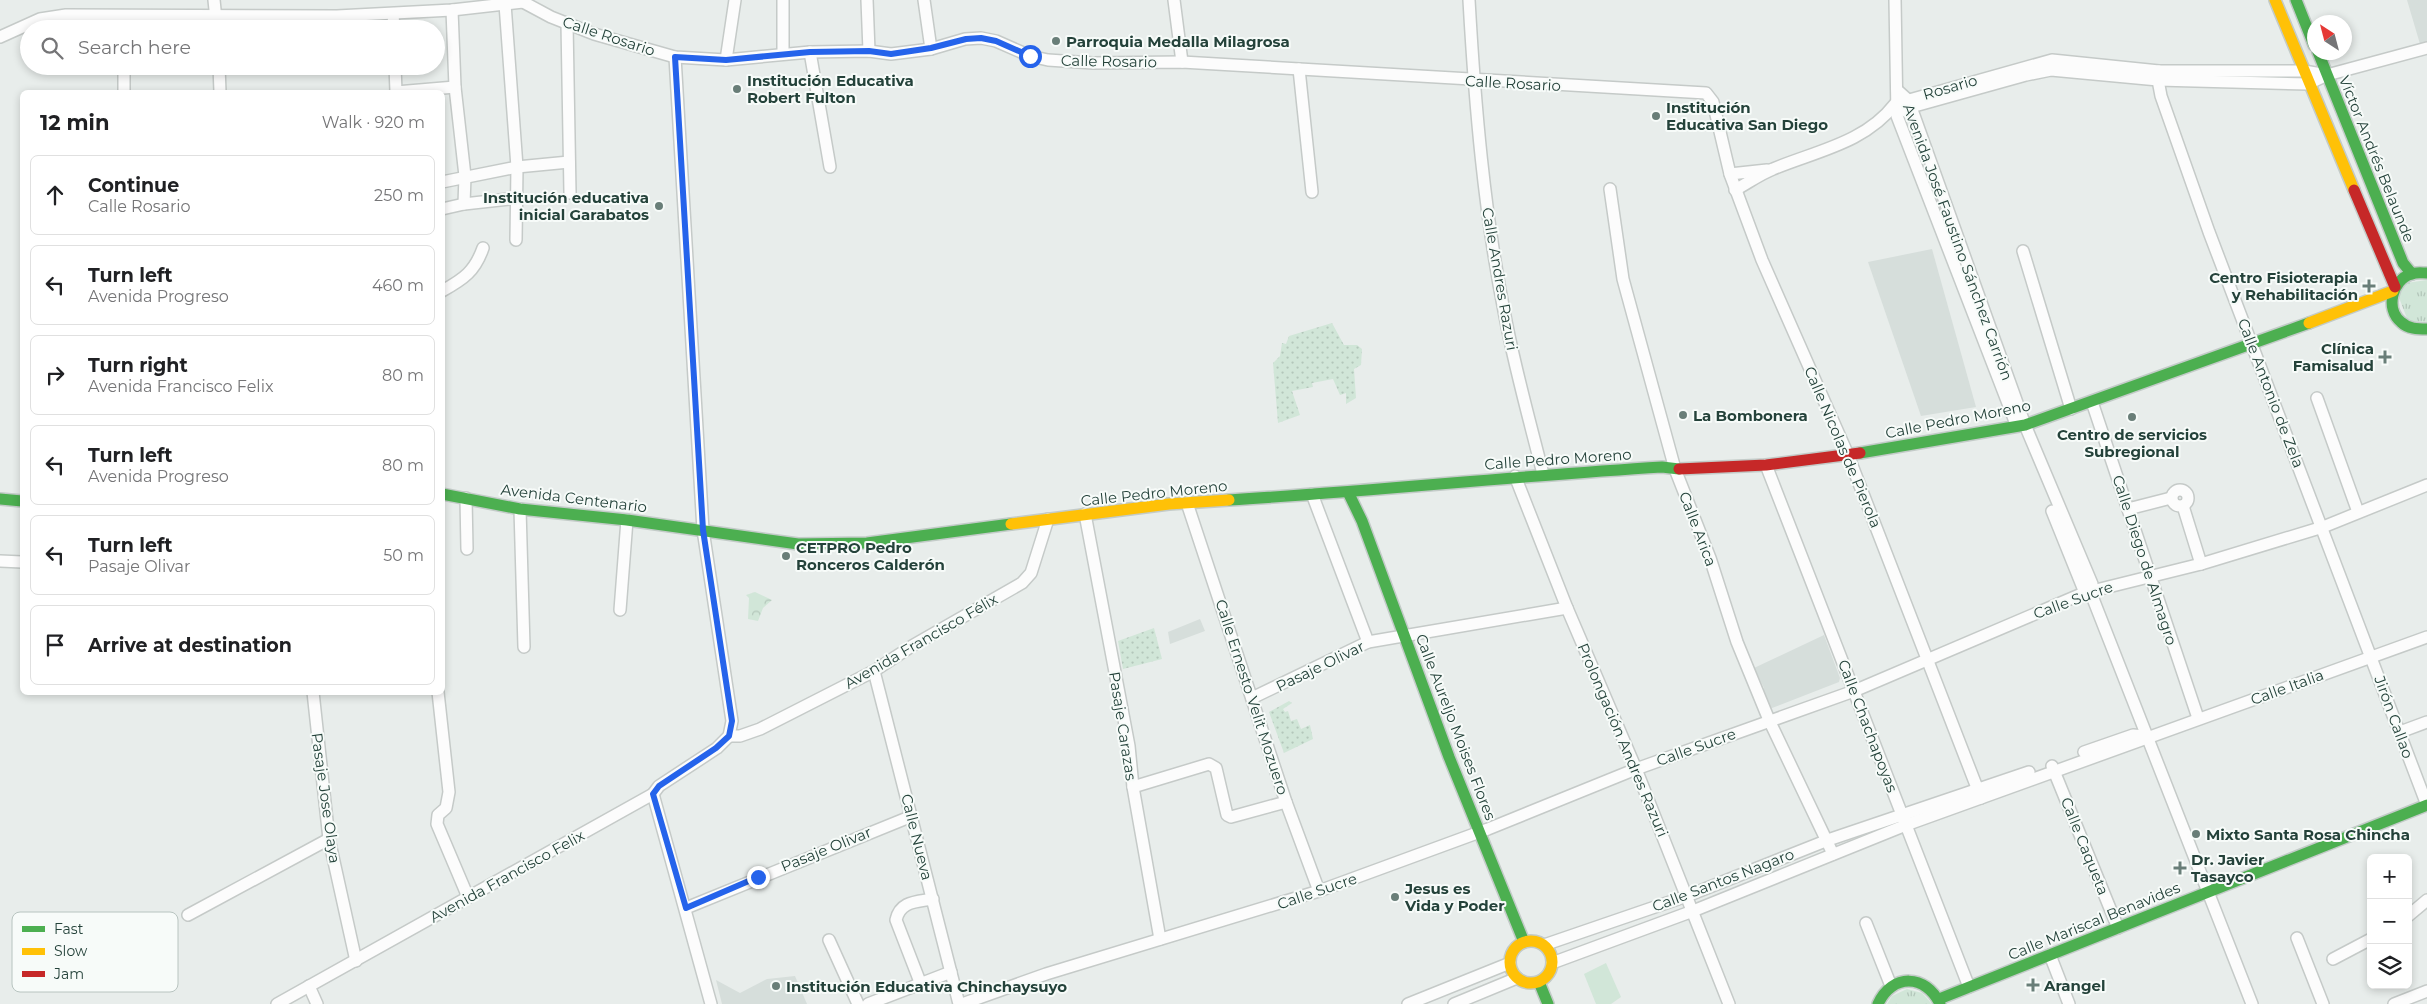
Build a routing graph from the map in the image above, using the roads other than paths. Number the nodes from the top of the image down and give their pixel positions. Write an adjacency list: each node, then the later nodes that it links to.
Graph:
1 (214, 0): 15 (street)
2 (735, 0): 30 (street)
3 (783, 0): 28 (street)
4 (867, 0): 26 (street)
5 (924, 0): 24 (street)
6 (1174, 0): 32 (street)
7 (1469, 0): 40 (street, Calle Andres Razuri)
8 (1895, 0): 47 (street)
9 (2275, 0): 34 (main road)
10 (2296, 0): 22 (main road)
11 (523, 1): 12 (street); 20 (street, Calle Rosario)
12 (505, 4): 13 (street); 54 (street)
13 (452, 10): 14 (street); 42 (street)
14 (393, 14): 15 (street); 19 (street)
15 (216, 15): 16 (street); 18 (street)
16 (124, 17): 17 (street)
17 (38, 20)
18 (216, 20)
19 (393, 20)
20 (567, 24): 29 (street, Calle Rosario); 53 (street)
21 (20, 28): 23 (street)
22 (2307, 28)
23 (0, 37)
24 (931, 48): 26 (street, Calle Rosario); 32 (street, Calle Rosario)
25 (2427, 48): 39 (street, Rosario)
26 (869, 51): 27 (street, Calle Rosario)
27 (810, 52): 28 (street, Calle Rosario); 55 (street)
28 (783, 53): 30 (street, Calle Rosario)
29 (675, 57): 30 (street, Calle Rosario); 102 (street)
30 (726, 60)
31 (2321, 60): 39 (main road, Víctor Andrés Belaunde)
32 (1182, 62): 33 (street, Calle Rosario)
33 (1299, 69): 40 (street, Calle Rosario); 63 (street)
34 (2304, 71): 38 (street, Rosario); 39 (street, Rosario); 41 (main road)
35 (124, 75): 43 (street)
36 (219, 75): 44 (street)
37 (395, 75): 45 (street)
38 (2159, 75): 41 (street, Rosario); 49 (street, Rosario); 75 (street, Calle Antonio de Zela)
39 (2327, 75): 41 (street, Rosario); 70 (main road, Víctor Andrés Belaunde)
40 (1474, 81): 48 (street, Calle Rosario); 83 (street, Calle Andres Razuri)
41 (2308, 84): 73 (main road)
42 (454, 87): 46 (street); 58 (street)
43 (124, 90)
44 (220, 90)
45 (396, 90)
46 (419, 90)
47 (1897, 90): 49 (street, Avenida José Faustino Sánchez Carrión); 50 (street, Avenida José Faustino Sánchez Carrión)
48 (1709, 95): 57 (street, Calle Nicolas de Pierola)
49 (1909, 103): 50 (street, Rosario); 51 (street, Rosario); 79 (street, Avenida José Faustino Sánchez Carrión)
50 (1895, 104): 51 (street, Avenida José Faustino Sánchez Carrión); 52 (street, Rosario)
51 (1897, 116): 52 (street, Rosario); 79 (street, Avenida José Faustino Sánchez Carrión)
52 (1883, 119): 56 (street)
53 (569, 162): 54 (street); 62 (street)
54 (517, 167): 58 (street); 64 (street)
55 (830, 167)
56 (1771, 169): 57 (street); 61 (street)
57 (1730, 174): 61 (street, Calle Nicolas de Pierola)
58 (465, 176): 59 (street); 65 (street)
59 (445, 181)
60 (1610, 189): 82 (street, Calle Arica)
61 (1735, 190): 80 (street, Calle Nicolas de Pierola)
62 (570, 192)
63 (1312, 192)
64 (518, 198): 65 (street); 67 (street)
65 (464, 204): 66 (street)
66 (445, 208)
67 (516, 240)
68 (484, 248): 72 (street)
69 (2024, 251): 78 (street)
70 (2412, 274): 71 (main road); 73 (main road, Calle Pedro Moreno)
71 (2427, 274)
72 (445, 288)
73 (2394, 289): 74 (main road); 75 (main road, Calle Pedro Moreno)
74 (2427, 329)
75 (2253, 345): 77 (main road, Calle Pedro Moreno); 101 (street, Calle Antonio de Zela)
76 (2316, 398): 96 (street)
77 (2092, 402): 78 (main road, Calle Pedro Moreno); 95 (street, Calle Diego de Almagro)
78 (2071, 409): 79 (main road, Calle Pedro Moreno)
79 (2021, 425): 80 (main road, Calle Pedro Moreno); 108 (street, Avenida José Faustino Sánchez Carrión)
80 (1848, 455): 81 (main road, Calle Pedro Moreno); 116 (street, Calle Nicolas de Pierola)
81 (1766, 465): 82 (main road, Calle Pedro Moreno); 118 (street, Calle Chachapoyas)
82 (1675, 469): 83 (main road, Calle Pedro Moreno); 123 (street, Calle Arica)
83 (1542, 474): 84 (main road, Calle Pedro Moreno)
84 (1515, 476): 86 (main road, Calle Pedro Moreno); 109 (street, Prolongación Andres Razuri)
85 (2427, 485): 96 (street, Calle Sucre)
86 (1367, 491): 87 (main road, Calle Pedro Moreno); 100 (main road)
87 (1348, 492): 89 (main road, Calle Pedro Moreno); 100 (main road, Calle Aureljo Moises Flores)
88 (445, 494): 90 (main road, Avenida Centenario)
89 (1312, 494): 93 (main road, Calle Pedro Moreno); 113 (street)
90 (466, 498): 94 (main road, Avenida Centenario); 103 (street)
91 (0, 499): 92 (main road)
92 (20, 500)
93 (1187, 502): 97 (main road, Calle Pedro Moreno); 121 (street, Calle Ernesto Velit Mozuero)
94 (520, 509): 99 (main road, Avenida Centenario); 114 (street)
95 (2128, 510): 106 (street); 107 (street, Calle Diego de Almagro)
96 (2358, 512): 101 (street, Calle Sucre)
97 (1085, 514): 98 (main road, Calle Pedro Moreno); 130 (street, Pasaje Carazas)
98 (1048, 519): 102 (main road, Calle Pedro Moreno); 117 (street, Avenida Francisco Félix)
99 (628, 520): 102 (main road, Avenida Centenario); 110 (street)
100 (1362, 522): 111 (main road, Calle Aureljo Moises Flores)
101 (2323, 527): 106 (street, Calle Sucre); 115 (street, Calle Antonio de Zela)
102 (703, 530): 126 (street)
103 (467, 549)
104 (0, 561): 105 (street)
105 (20, 562)
106 (2201, 564): 107 (street, Calle Sucre)
107 (2150, 576): 108 (street, Calle Sucre); 122 (street, Calle Diego de Almagro)
108 (2090, 591): 116 (street, Calle Sucre); 127 (street, Avenida José Faustino Sánchez Carrión)
109 (1567, 608): 111 (street, Pasaje Olivar); 129 (street, Prolongación Andres Razuri)
110 (620, 610)
111 (1404, 635): 113 (street, Pasaje Olivar); 137 (main road, Calle Aureljo Moises Flores)
112 (2427, 637): 115 (street, Calle Italia)
113 (1368, 642): 121 (street, Pasaje Olivar)
114 (524, 648)
115 (2372, 656): 122 (street, Calle Italia); 125 (street, Jirón Callao)
116 (1928, 659): 118 (street, Calle Sucre); 132 (street, Calle Nicolas de Pierola)
117 (874, 671): 126 (street, Avenida Francisco Félix); 135 (street, Calle Nueva)
118 (1854, 691): 123 (street, Calle Sucre); 136 (street, Calle Chachapoyas)
119 (313, 695): 138 (street, Pasaje Jose Olaya)
120 (438, 695): 144 (street)
121 (1252, 698): 133 (street, Calle Ernesto Velit Mozuero)
122 (2198, 718): 127 (street, Calle Italia)
123 (1769, 720): 129 (street, Calle Sucre); 139 (street, Calle Arica)
124 (2427, 722): 125 (street)
125 (2400, 732): 134 (street, Jirón Callao)
126 (729, 736): 131 (street, Avenida Francisco Felix)
127 (2146, 736): 128 (street, Calle Italia); 142 (street, Avenida José Faustino Sánchez Carrión)
128 (2053, 768): 132 (street, Calle Italia); 152 (street, Calle Caqueta)
129 (1636, 769): 137 (street, Calle Sucre); 143 (street, Prolongación Andres Razuri)
130 (1133, 787): 133 (street); 154 (street, Pasaje Carazas)
131 (653, 794): 144 (street, Avenida Francisco Felix); 147 (street)
132 (1980, 794): 136 (street, Calle Italia)
133 (1286, 802): 141 (street, Calle Ernesto Velit Mozuero)
134 (2427, 805): 142 (main road, Calle Mariscal Benavides)
135 (912, 816): 145 (street, Calle Nueva); 147 (street, Pasaje Olivar)
136 (1904, 820): 139 (street, Calle Santos Nagaro); 140 (street, Calle Santos Nagaro); 170 (street, Calle Chachapoyas)
137 (1481, 832): 141 (street, Calle Sucre); 157 (main road, Calle Aureljo Moises Flores)
138 (329, 839): 150 (street); 161 (street, Pasaje Jose Olaya)
139 (1828, 840): 140 (street, Calle Arica); 143 (street, Calle Santos Nagaro)
140 (1833, 854): 148 (street, Calle Santos Nagaro)
141 (1319, 891): 154 (street, Calle Sucre)
142 (2207, 892): 152 (main road, Calle Mariscal Benavides); 186 (street, Avenida José Faustino Sánchez Carrión)
143 (1687, 896): 148 (street, Prolongación Andres Razuri); 158 (street, Calle Santos Nagaro)
144 (468, 898): 161 (street, Avenida Francisco Felix)
145 (933, 899): 164 (street, Calle Nueva); 166 (street)
146 (2427, 900): 149 (street)
147 (686, 908): 175 (street)
148 (1693, 911): 163 (street, Calle Santos Nagaro); 182 (street, Prolongación Andres Razuri)
149 (2412, 913)
150 (188, 915)
151 (1866, 923): 169 (street)
152 (2118, 928): 159 (main road, Calle Mariscal Benavides)
153 (2297, 938): 187 (street)
154 (1160, 939): 178 (street, Calle Sucre)
155 (829, 940): 176 (street)
156 (2367, 941): 160 (street)
157 (1524, 942): 158 (main road); 162 (main road)
158 (1544, 945): 163 (main road)
159 (2047, 956): 170 (main road, Calle Mariscal Benavides); 184 (street); 185 (street)
160 (2333, 959)
161 (356, 961): 168 (street, Avenida Francisco Felix)
162 (1510, 963): 165 (main road); 179 (street)
163 (1552, 963): 167 (main road)
164 (951, 972): 166 (street); 178 (street, Calle Nueva)
165 (1517, 978): 167 (main road); 180 (street)
166 (920, 982): 177 (street)
167 (1539, 982): 181 (main road)
168 (309, 986): 173 (street, Avenida Francisco Felix); 174 (street)
169 (1891, 986): 172 (main road); 183 (main road)
170 (1969, 987): 172 (main road, Calle Mariscal Benavides)
171 (2427, 991): 188 (street)
172 (1939, 1002)
173 (277, 1004)
174 (317, 1004)
175 (711, 1004)
176 (858, 1004)
177 (868, 1004)
178 (960, 1004)
179 (1408, 1004)
180 (1454, 1004)
181 (1548, 1004)
182 (1729, 1004)
183 (1878, 1004)
184 (2061, 1004)
185 (2069, 1004)
186 (2252, 1004)
187 (2323, 1004)
188 (2394, 1004)

